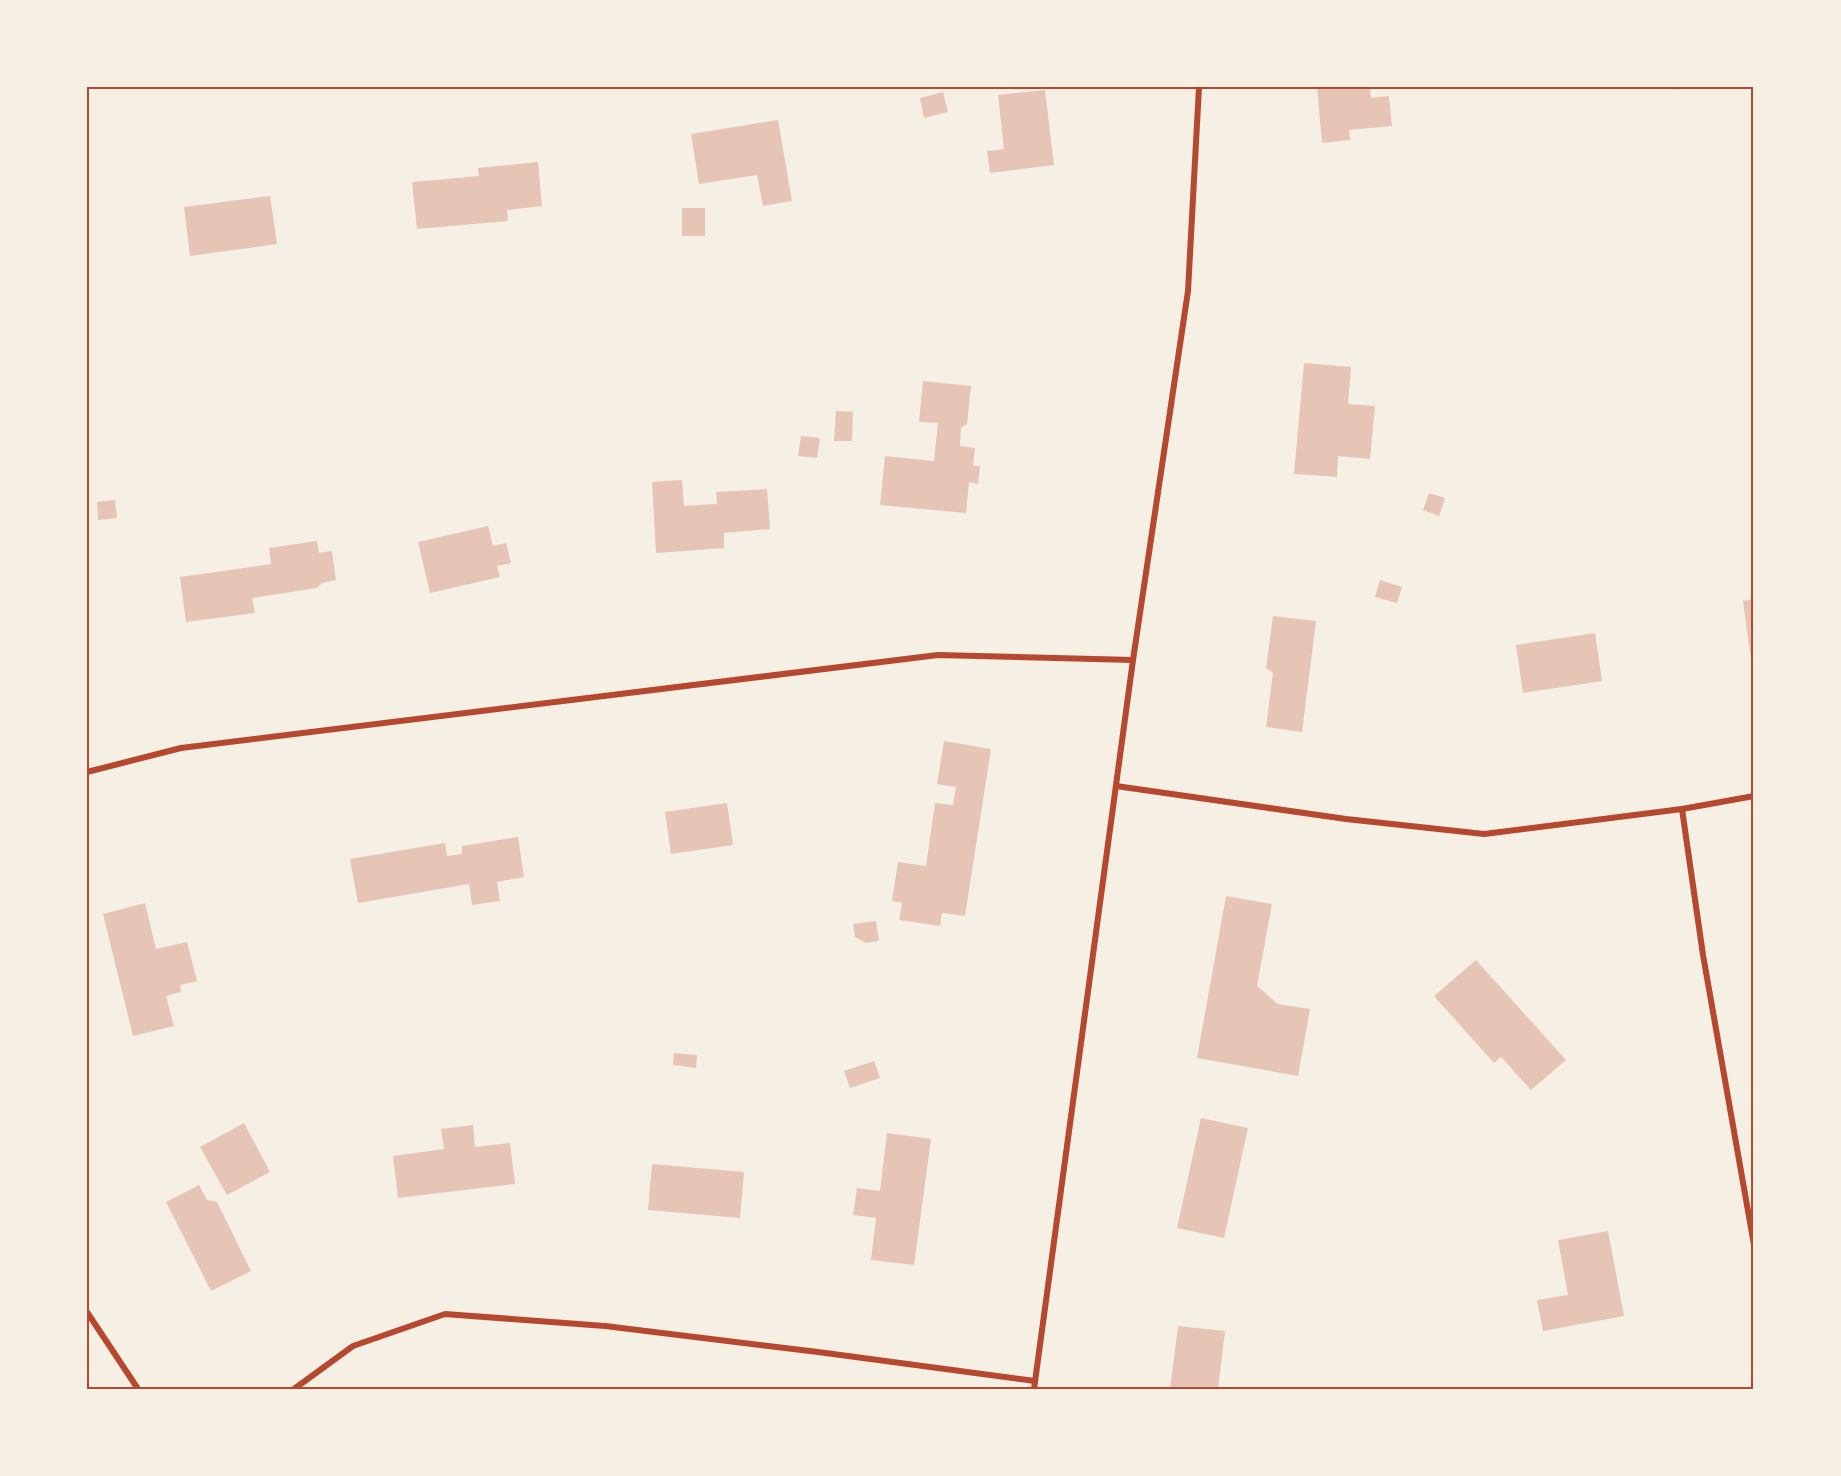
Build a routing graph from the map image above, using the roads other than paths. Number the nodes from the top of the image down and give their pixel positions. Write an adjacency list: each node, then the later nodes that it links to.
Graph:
1 (1199, 87): 2 (street)
2 (1133, 660): 3 (street); 4 (street)
3 (87, 772)
4 (1116, 786): 6 (street); 9 (street)
5 (1754, 796): 6 (street)
6 (1682, 809): 7 (street)
7 (1754, 1245)
8 (87, 1312): 10 (street)
9 (1035, 1381): 11 (street); 12 (street)
10 (138, 1389)
11 (294, 1389)
12 (1034, 1389)

